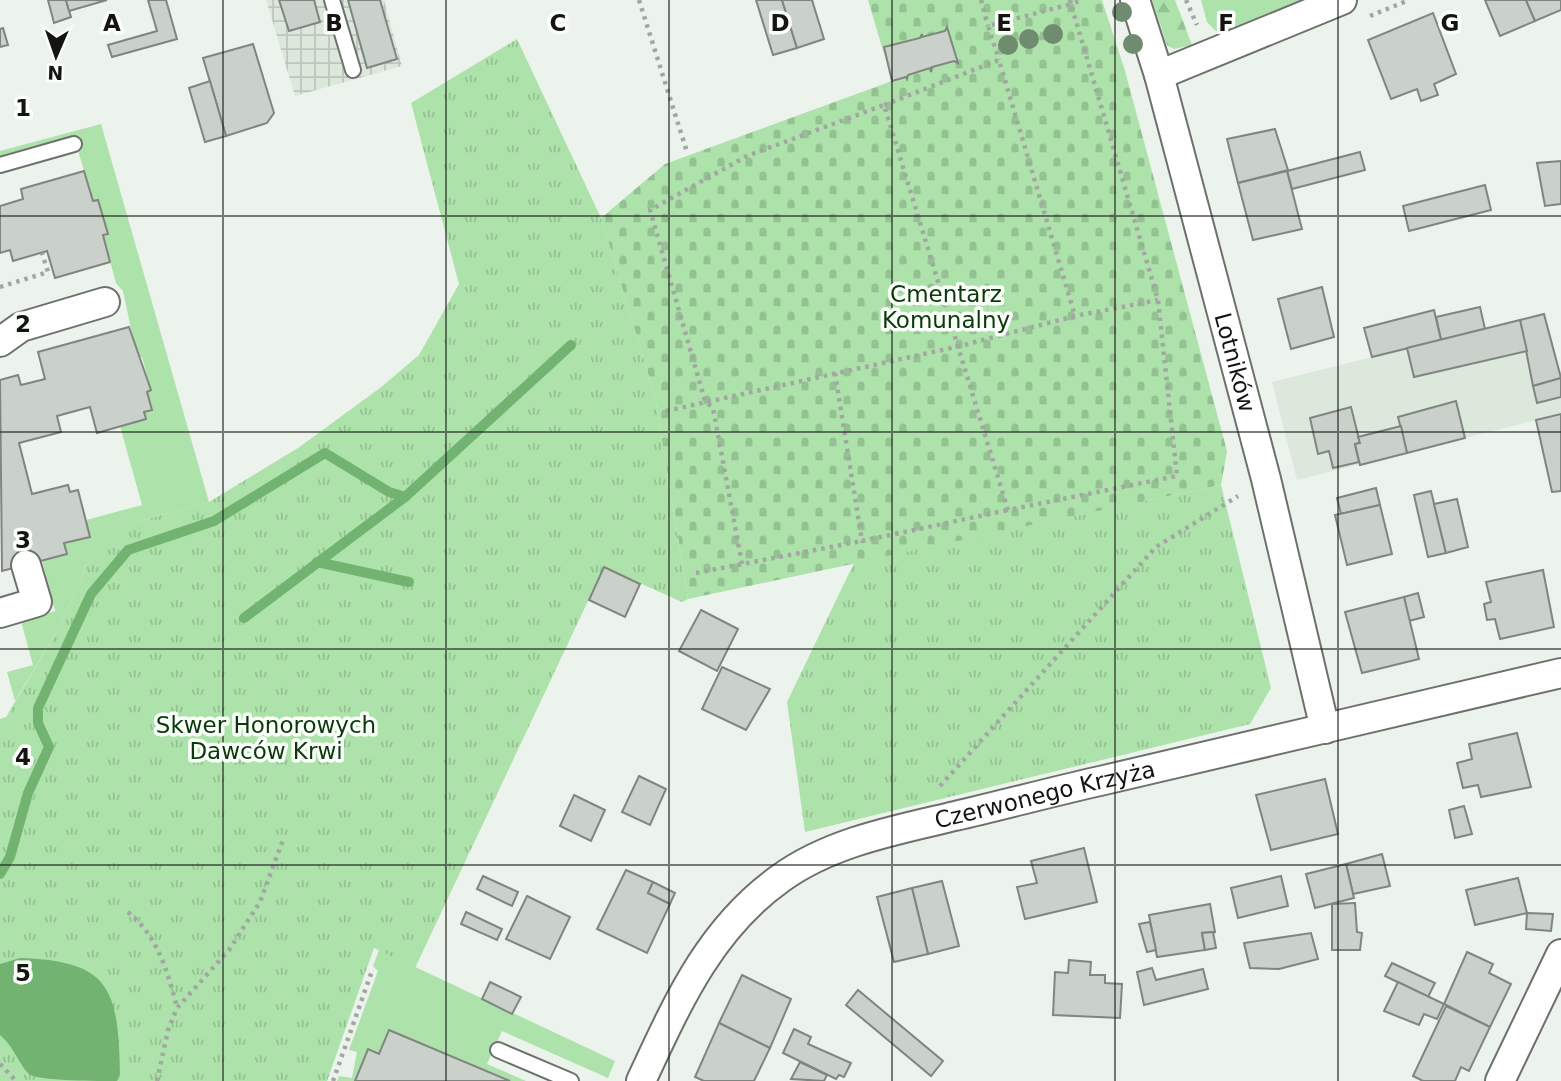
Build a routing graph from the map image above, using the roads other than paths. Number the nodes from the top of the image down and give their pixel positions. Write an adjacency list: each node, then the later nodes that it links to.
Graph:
1 (332, 0): 4 (lane)
2 (1135, 0): 5 (street, Lotników)
3 (1342, 0): 5 (street)
4 (353, 70)
5 (1159, 75): 13 (street, Lotników)
6 (74, 144): 7 (lane)
7 (0, 165)
8 (106, 302): 9 (street)
9 (0, 342)
10 (26, 565): 11 (street)
11 (0, 612)
12 (1561, 674): 13 (street, Czerwonego Krzyża)
13 (1325, 729): 17 (street, Czerwonego Krzyża)
14 (1561, 954): 18 (street)
15 (498, 1050): 16 (lane)
16 (570, 1081)
17 (641, 1081)
18 (1500, 1081)

